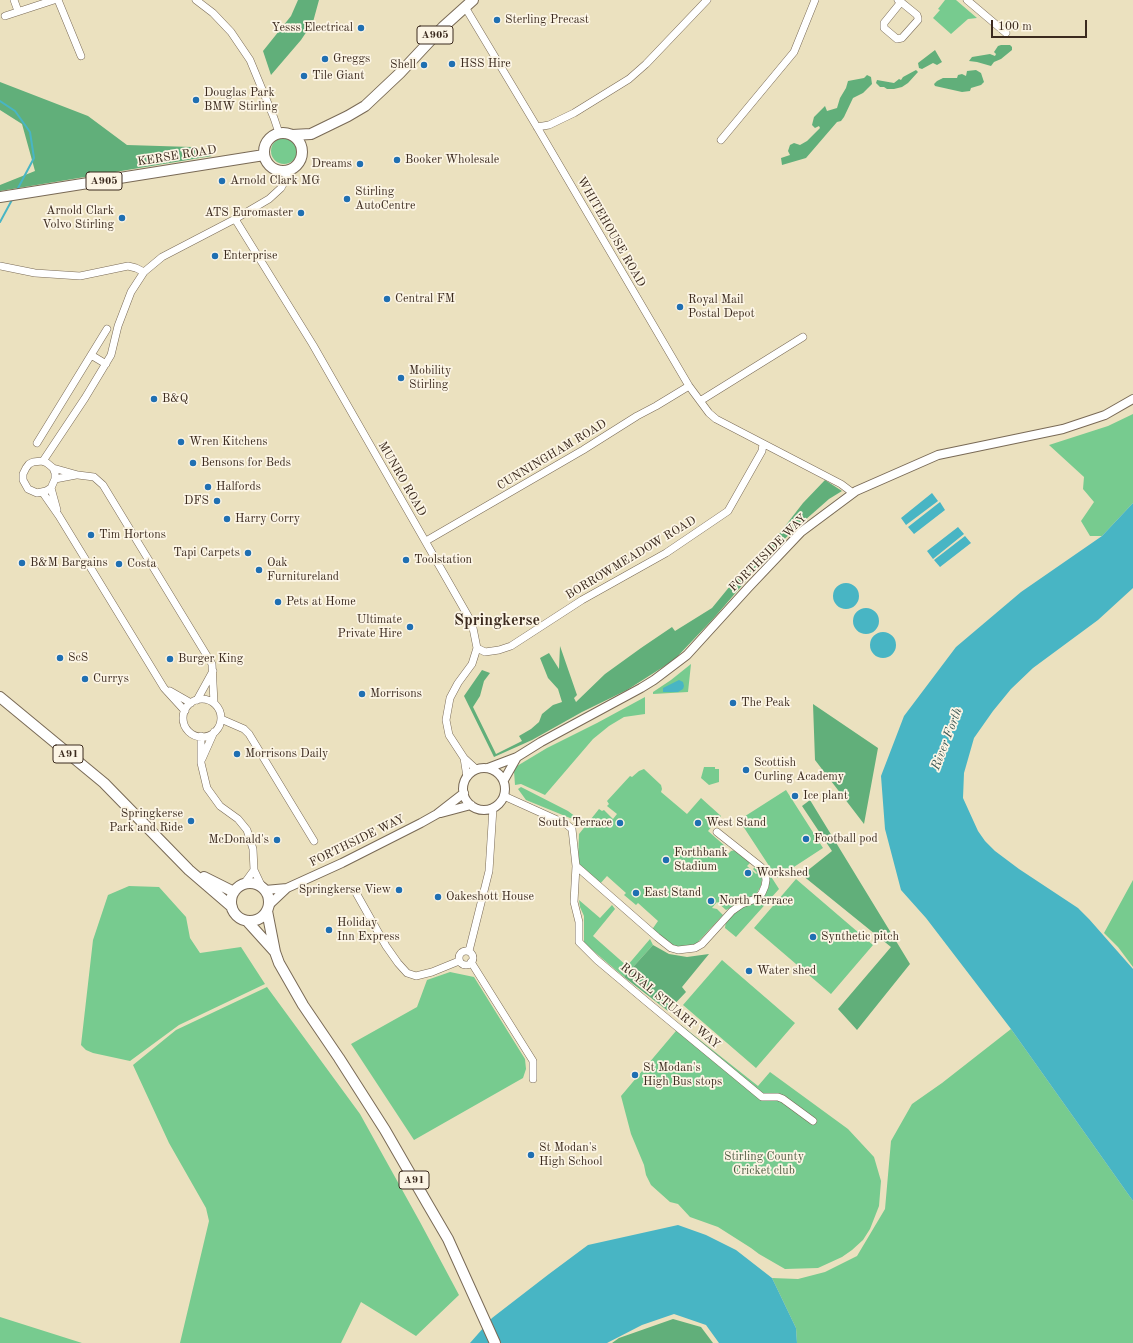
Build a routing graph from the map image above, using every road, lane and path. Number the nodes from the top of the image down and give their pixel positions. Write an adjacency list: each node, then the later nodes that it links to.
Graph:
1 (14, 0): 11 (street)
2 (54, 0): 11 (street)
3 (58, 0): 14 (street)
4 (196, 0): 16 (street)
5 (473, 0): 10 (main road, A905)
6 (707, 0): 15 (street)
7 (815, 0): 19 (street)
8 (967, 0): 13 (street)
9 (900, 1): 9 (street)
10 (465, 7): 15 (street, WHITEHOUSE ROAD); 17 (main road, A905)
11 (18, 11): 12 (street)
12 (5, 16)
13 (1006, 34)
14 (81, 56)
15 (537, 127): 31 (street, WHITEHOUSE ROAD)
16 (279, 133): 18 (main road, A905); 21 (main road)
17 (311, 134): 18 (main road, A905); 20 (main road)
18 (292, 135): 20 (main road)
19 (721, 140)
20 (303, 152): 22 (main road)
21 (264, 155): 22 (main road); 23 (main road, KERSE ROAD / A905)
22 (290, 170): 24 (street)
23 (0, 197)
24 (235, 219): 26 (street); 44 (street, MUNRO ROAD)
25 (0, 266): 26 (street)
26 (144, 272): 30 (street)
27 (106, 329): 29 (street)
28 (803, 336): 33 (street)
29 (91, 355): 30 (street); 34 (street)
30 (106, 364): 36 (street)
31 (688, 386): 33 (street, WHITEHOUSE ROAD); 44 (street, CUNNINGHAM ROAD)
32 (1133, 399): 42 (street, FORTHSIDE WAY)
33 (700, 401): 35 (street, WHITEHOUSE ROAD)
34 (37, 443)
35 (763, 444): 42 (street, WHITEHOUSE ROAD); 45 (street, BORROWMEADOW ROAD)
36 (43, 461): 37 (street); 41 (street)
37 (53, 468): 38 (street); 39 (street)
38 (78, 475): 39 (street); 46 (street)
39 (55, 480): 40 (street)
40 (51, 488): 41 (street); 43 (street)
41 (43, 493): 43 (street)
42 (853, 493): 55 (street, FORTHSIDE WAY)
43 (59, 516): 47 (street)
44 (426, 541): 45 (street, MUNRO ROAD)
45 (477, 648): 56 (street)
46 (213, 671): 49 (street); 50 (street)
47 (164, 688): 49 (street); 51 (street)
48 (0, 697): 70 (main road, A91)
49 (194, 701): 50 (street); 51 (street)
50 (214, 703): 52 (street)
51 (185, 711): 54 (street)
52 (222, 719): 53 (street); 68 (street)
53 (214, 732): 54 (street); 57 (street)
54 (201, 736): 57 (street)
55 (517, 757): 58 (street, FORTHSIDE WAY); 61 (street, FORTHSIDE WAY)
56 (464, 758): 59 (street); 60 (street)
57 (201, 763): 71 (street)
58 (488, 768): 59 (street); 61 (street)
59 (476, 769): 60 (street)
60 (467, 776): 62 (street)
61 (504, 780): 63 (street)
62 (464, 793): 64 (street); 66 (street, FORTHSIDE WAY)
63 (504, 796): 65 (street); 69 (street, ROYAL STUART WAY)
64 (471, 805): 65 (street); 66 (street, FORTHSIDE WAY)
65 (493, 808): 80 (street)
66 (437, 814): 73 (street, FORTHSIDE WAY)
67 (717, 832): 69 (street)
68 (314, 841)
69 (576, 866): 85 (street, ROYAL STUART WAY)
70 (190, 870): 76 (main road, A91); 77 (main road, A91)
71 (254, 870): 72 (street); 74 (street)
72 (243, 885): 74 (main road); 76 (main road)
73 (287, 888): 74 (street, FORTHSIDE WAY); 78 (street, FORTHSIDE WAY)
74 (264, 889): 78 (main road, A91)
75 (355, 891): 82 (street)
76 (234, 892): 77 (main road)
77 (232, 907): 79 (main road, A91)
78 (268, 908): 79 (main road); 81 (main road, A91)
79 (247, 921): 81 (main road, A91)
80 (469, 951): 82 (street); 83 (street)
81 (275, 952): 86 (main road, A91)
82 (459, 961): 83 (street)
83 (471, 962): 84 (street)
84 (533, 1080)
85 (813, 1121)
86 (495, 1343)

